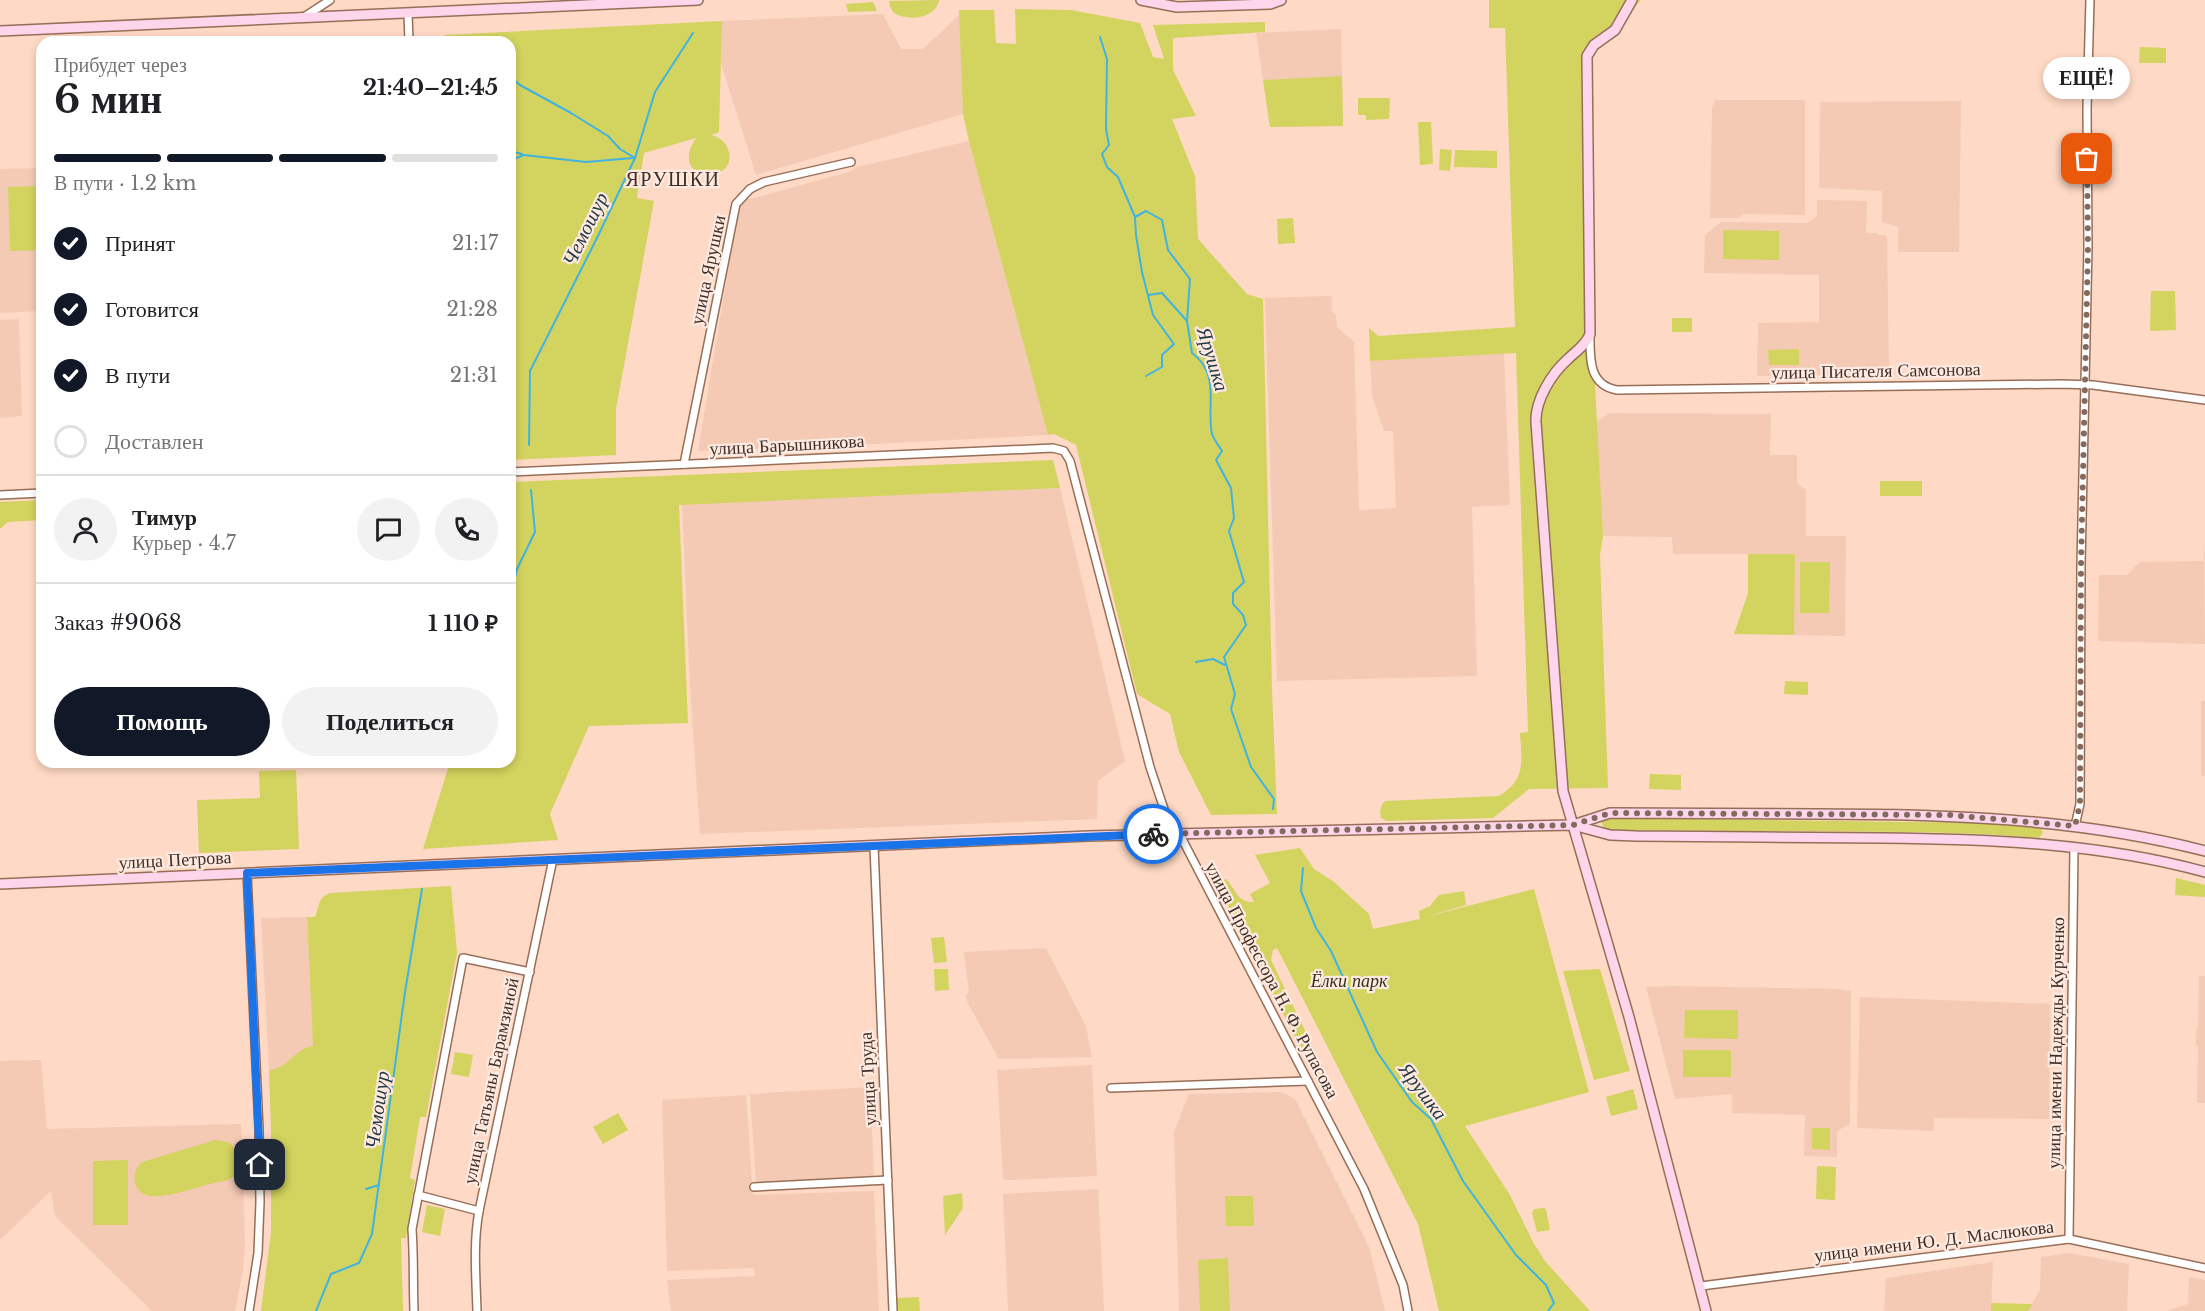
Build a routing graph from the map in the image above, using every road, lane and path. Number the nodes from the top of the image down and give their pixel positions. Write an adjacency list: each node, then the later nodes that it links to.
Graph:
1 (330, 0): 9 (street)
2 (698, 0): 7 (main road)
3 (1141, 0): 4 (main road)
4 (1281, 0)
5 (1632, 0): 13 (main road)
6 (2090, 0): 14 (street)
7 (556, 3): 8 (main road)
8 (408, 13): 9 (main road); 11 (street)
9 (301, 18): 10 (main road)
10 (0, 31)
11 (409, 36)
12 (851, 162): 17 (street, улица Ярушки)
13 (1590, 334): 14 (street, улица Писателя Самсонова); 22 (main road)
14 (2085, 385): 15 (street, улица Писателя Самсонова); 23 (street)
15 (2205, 400)
16 (1064, 452): 17 (street, улица Барышникова); 21 (street, улица Профессора Н. Ф. Рупасова)
17 (684, 464): 18 (street, улица Барышникова)
18 (516, 472)
19 (36, 493): 20 (street)
20 (0, 495)
21 (1165, 812): 24 (street, улица Профессора Н. Ф. Рупасова); 25 (street)
22 (1573, 825): 23 (main road); 24 (main road, улица Петрова); 27 (main road); 42 (main road)
23 (2075, 826): 27 (main road); 28 (main road)
24 (1179, 833): 25 (main road, улица Петрова); 34 (street, улица Профессора Н. Ф. Рупасова)
25 (1144, 834): 26 (main road, улица Петрова)
26 (874, 846): 29 (main road, улица Петрова); 36 (street, улица Труда)
27 (2074, 847): 30 (main road); 40 (street, улица имени Надежды Курченко)
28 (2205, 851)
29 (554, 859): 31 (main road, улица Петрова); 33 (street, улица Татьяны Барамзиной)
30 (2205, 872)
31 (247, 873): 32 (main road, улица Петрова); 43 (street)
32 (0, 884)
33 (530, 972): 38 (street); 39 (street, улица Татьяны Барамзиной)
34 (1308, 1081): 35 (street); 47 (street, улица Профессора Н. Ф. Рупасова)
35 (1111, 1088)
36 (888, 1180): 37 (street); 46 (street, улица Труда)
37 (754, 1187)
38 (418, 1195): 39 (street); 44 (street)
39 (479, 1211): 45 (street, улица Татьяны Барамзиной)
40 (2069, 1239): 41 (street, улица имени Ю. Д. Маслюкова); 42 (street, улица имени Ю. Д. Маслюкова)
41 (2205, 1268)
42 (1701, 1286): 48 (main road)
43 (249, 1311)
44 (414, 1311)
45 (477, 1311)
46 (893, 1311)
47 (1408, 1311)
48 (1706, 1311)

